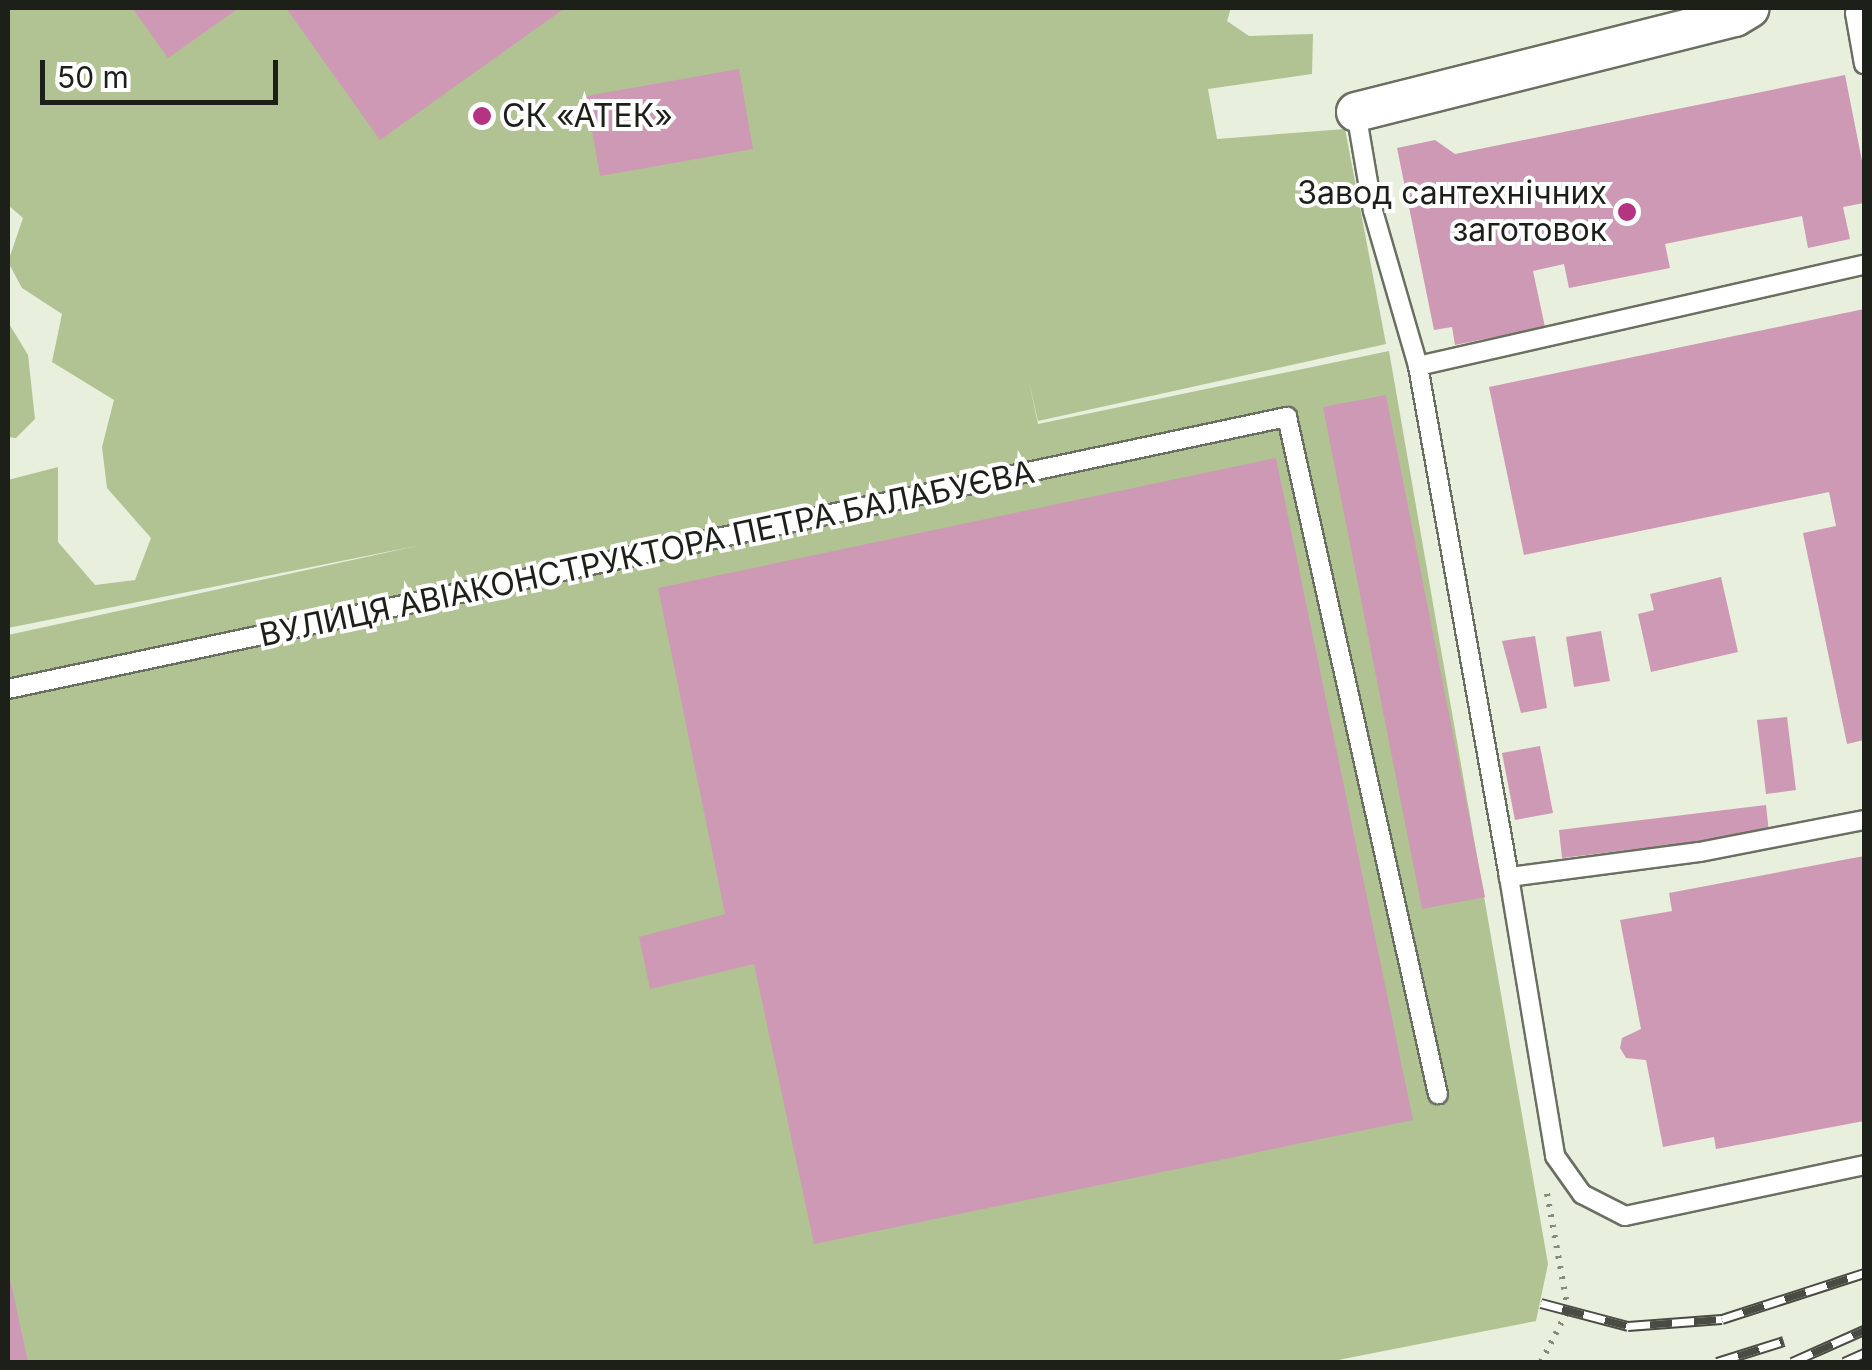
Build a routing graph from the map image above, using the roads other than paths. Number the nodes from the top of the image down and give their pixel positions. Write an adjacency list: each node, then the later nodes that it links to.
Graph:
1 (1750, 8): 4 (street)
2 (1860, 8): 3 (lane)
3 (1864, 64)
4 (1356, 112): 6 (lane)
5 (1864, 265): 6 (lane)
6 (1418, 366): 9 (lane)
7 (8, 689): 10 (lane, ВУЛИЦЯ АВІАКОНСТРУКТОРА ПЕТРА БАЛАБУЄВА)
8 (1864, 820): 9 (lane)
9 (1508, 876): 11 (lane)
10 (1438, 1094)
11 (1864, 1165)

